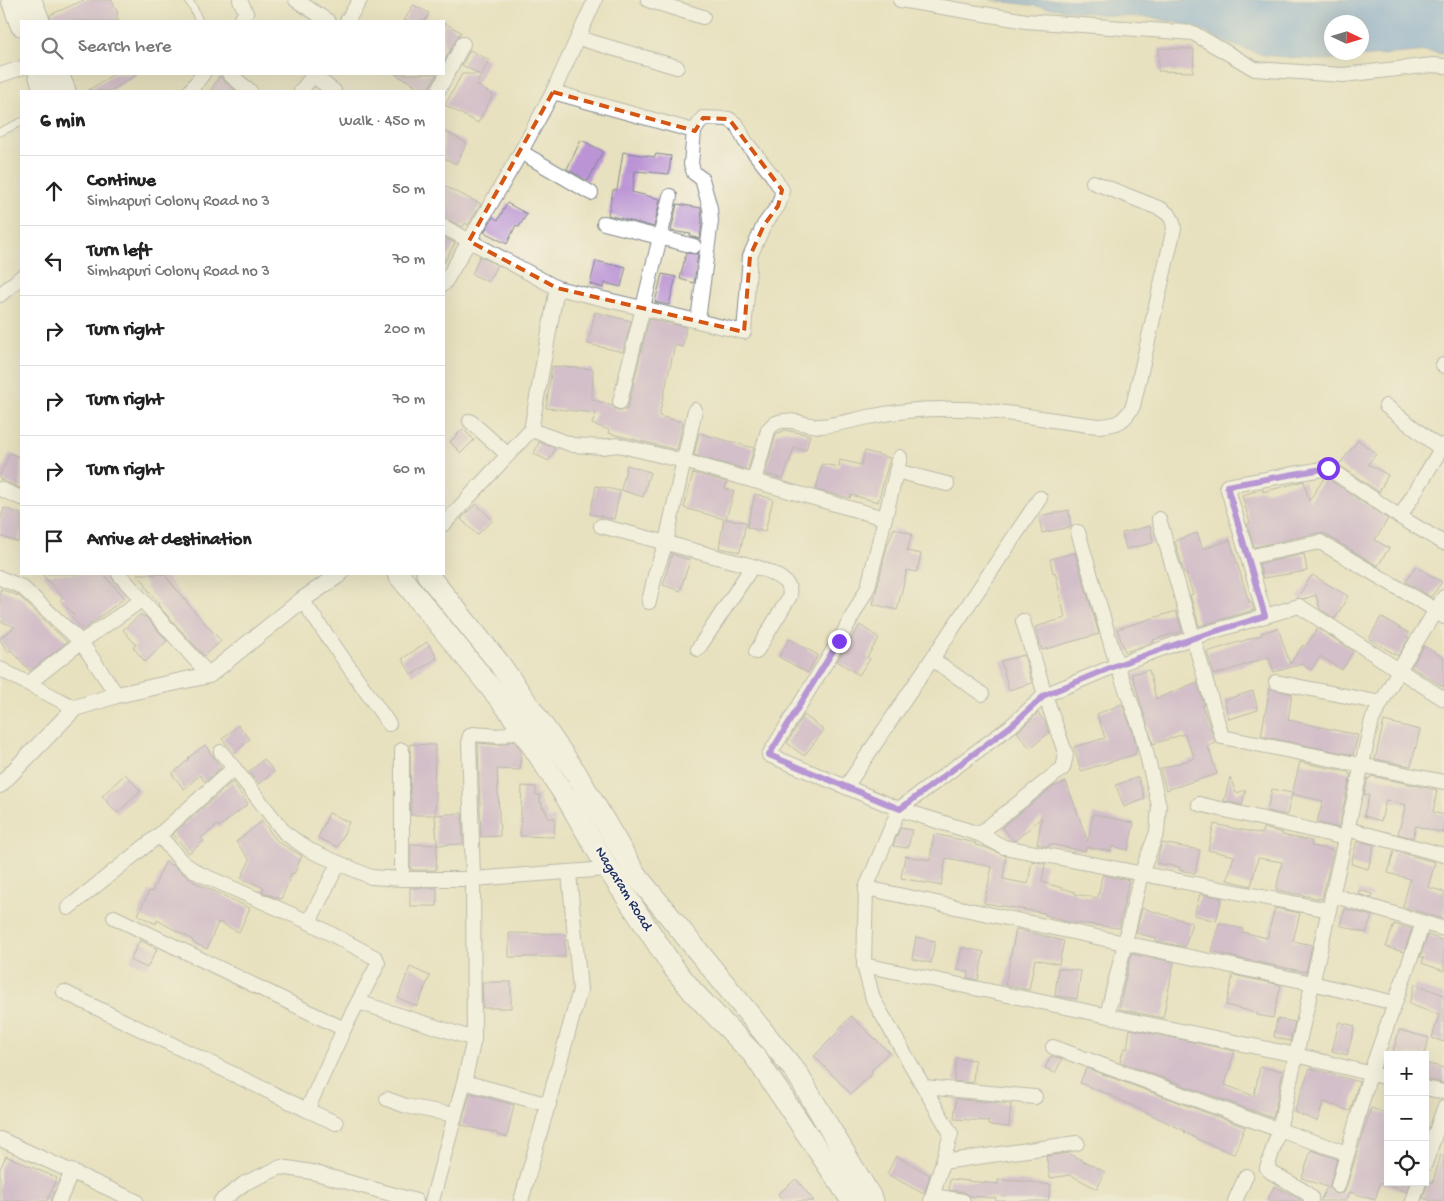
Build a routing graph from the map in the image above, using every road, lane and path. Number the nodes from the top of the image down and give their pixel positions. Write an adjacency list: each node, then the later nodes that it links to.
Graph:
1 (12, 0): 16 (main road)
2 (31, 0): 11 (main road)
3 (188, 0): 12 (lane)
4 (240, 0): 13 (street)
5 (296, 0): 14 (street)
6 (360, 0): 15 (street)
7 (595, 0): 17 (street)
8 (648, 0): 10 (street)
9 (900, 0): 20 (street)
10 (703, 18)
11 (39, 20)
12 (199, 20)
13 (241, 20)
14 (326, 20)
15 (348, 20)
16 (20, 22)
17 (578, 38): 22 (street); 38 (street)
18 (463, 44): 19 (street)
19 (447, 65)
20 (1444, 66)
21 (20, 68): 23 (street)
22 (677, 68)
23 (0, 75)
24 (39, 75): 31 (main road)
25 (58, 75): 32 (main road)
26 (201, 75): 33 (street)
27 (230, 75): 34 (street)
28 (312, 75): 35 (street)
29 (314, 75): 36 (street)
30 (444, 75): 37 (street)
31 (45, 90)
32 (65, 90)
33 (191, 90)
34 (249, 90)
35 (302, 90)
36 (333, 90)
37 (438, 90)
38 (553, 92): 40 (street); 42 (street)
39 (20, 122): 41 (lane)
40 (694, 131): 56 (street); 56 (street)
41 (0, 132)
42 (521, 152): 44 (street); 49 (street)
43 (1093, 182): 67 (street)
44 (591, 193)
45 (670, 196): 48 (street)
46 (604, 224): 48 (street)
47 (445, 228): 49 (street)
48 (660, 237): 50 (street); 55 (street)
49 (469, 241): 52 (street); 53 (street)
50 (694, 246)
51 (20, 278): 54 (street)
52 (445, 282)
53 (557, 288): 55 (street); 61 (street)
54 (0, 295)
55 (643, 308): 56 (street); 57 (street)
56 (698, 320)
57 (620, 402)
58 (1386, 406): 62 (street)
59 (695, 410): 65 (street)
60 (470, 420): 63 (street)
61 (531, 430): 63 (street); 65 (street)
62 (1443, 447): 72 (street)
63 (508, 455): 75 (street)
64 (900, 457): 66 (street)
65 (684, 461): 67 (street); 78 (street)
66 (896, 471): 68 (street); 73 (street)
67 (754, 481): 73 (street)
68 (947, 484)
69 (0, 489): 70 (street)
70 (20, 498)
71 (1040, 498): 98 (street)
72 (1400, 517): 79 (street); 80 (street)
73 (884, 518): 119 (street)
74 (1159, 519): 94 (street)
75 (445, 523)
76 (601, 526): 78 (street)
77 (1078, 532): 99 (street)
78 (666, 542): 81 (street); 90 (street)
79 (1444, 544)
80 (1248, 557): 91 (street); 92 (street)
81 (752, 567): 96 (street); 97 (street)
82 (120, 575): 88 (street)
83 (339, 575): 89 (street)
84 (399, 575): 112 (main road, Nagaram Road)
85 (428, 575): 170 (main road, Nagaram Road)
86 (0, 578): 95 (street)
87 (1444, 597): 91 (street)
88 (142, 600): 95 (street); 102 (street)
89 (302, 600): 102 (street); 111 (street)
90 (649, 602)
91 (1440, 614): 101 (street)
92 (1265, 616): 94 (street); 101 (street)
93 (1023, 621): 107 (street)
94 (1194, 638): 99 (street); 115 (street)
95 (81, 642): 104 (street); 106 (street)
96 (698, 649)
97 (756, 652)
98 (932, 659): 105 (street); 119 (street)
99 (1117, 665): 107 (street); 129 (street)
100 (0, 669): 104 (street)
101 (1399, 670): 108 (street); 109 (street)
102 (209, 675): 106 (street)
103 (1276, 682): 109 (street)
104 (29, 683): 110 (street)
105 (982, 694)
106 (117, 695): 110 (street)
107 (1045, 695): 121 (street); 123 (street)
108 (1444, 699)
109 (1381, 703): 115 (street)
110 (75, 708): 118 (street)
111 (389, 724)
112 (522, 729): 127 (main road, Nagaram Road); 131 (street)
113 (402, 750): 130 (street)
114 (221, 752): 116 (street)
115 (1362, 764): 117 (street); 122 (street)
116 (234, 768): 124 (street); 126 (street)
117 (1444, 782)
118 (0, 785)
119 (846, 787): 121 (street)
120 (1199, 804): 122 (street)
121 (900, 809): 123 (street); 132 (street)
122 (1346, 833): 125 (street); 133 (street)
123 (978, 834): 129 (street)
124 (158, 835): 134 (street); 137 (street)
125 (1444, 855)
126 (338, 864): 130 (street); 137 (street)
127 (608, 869): 128 (street); 170 (main road, Nagaram Road)
128 (569, 872): 131 (street); 159 (street)
129 (1141, 874): 135 (street); 140 (street)
130 (402, 879): 131 (street)
131 (473, 879): 148 (street)
132 (866, 888): 140 (street); 141 (street)
133 (1332, 895): 135 (street); 138 (street)
134 (68, 908)
135 (1328, 910): 142 (street)
136 (114, 916): 147 (street)
137 (308, 922): 144 (street)
138 (1423, 923): 139 (street); 145 (street)
139 (1444, 929)
140 (1126, 943): 142 (street); 146 (street)
141 (864, 965): 146 (street); 154 (street)
142 (1312, 983): 145 (street); 150 (street)
143 (64, 992): 161 (street)
144 (358, 1002): 147 (street); 148 (street)
145 (1395, 1003): 151 (street)
146 (1107, 1014): 150 (street)
147 (344, 1029): 161 (street)
148 (474, 1039): 153 (street)
149 (1053, 1047): 164 (street)
150 (1296, 1054): 151 (street); 164 (street)
151 (1370, 1074): 152 (street); 168 (street)
152 (1384, 1077)
153 (464, 1082): 159 (street); 162 (street)
154 (924, 1086): 157 (street); 169 (street)
155 (1429, 1089): 156 (street)
156 (1444, 1092)
157 (1035, 1097)
158 (387, 1099): 162 (street)
159 (549, 1105): 181 (street)
160 (1444, 1108): 167 (street)
161 (307, 1110): 163 (street)
162 (455, 1115): 180 (street)
163 (336, 1123)
164 (1279, 1130): 168 (street); 186 (street)
165 (0, 1139): 171 (street)
166 (1077, 1143): 169 (street)
167 (1429, 1152)
168 (1347, 1153): 173 (street)
169 (943, 1162): 175 (street)
170 (840, 1165): 182 (main road, Nagaram Road); 183 (main road, Nagaram Road)
171 (72, 1171): 176 (street); 177 (street)
172 (1246, 1176): 185 (street)
173 (1338, 1186)
174 (1418, 1186): 187 (street)
175 (932, 1198): 184 (street)
176 (59, 1201)
177 (136, 1201)
178 (221, 1201): 179 (street)
179 (416, 1201)
180 (432, 1201)
181 (521, 1201)
182 (852, 1201)
183 (873, 1201)
184 (963, 1201)
185 (1235, 1201)
186 (1311, 1201)
187 (1413, 1201)

